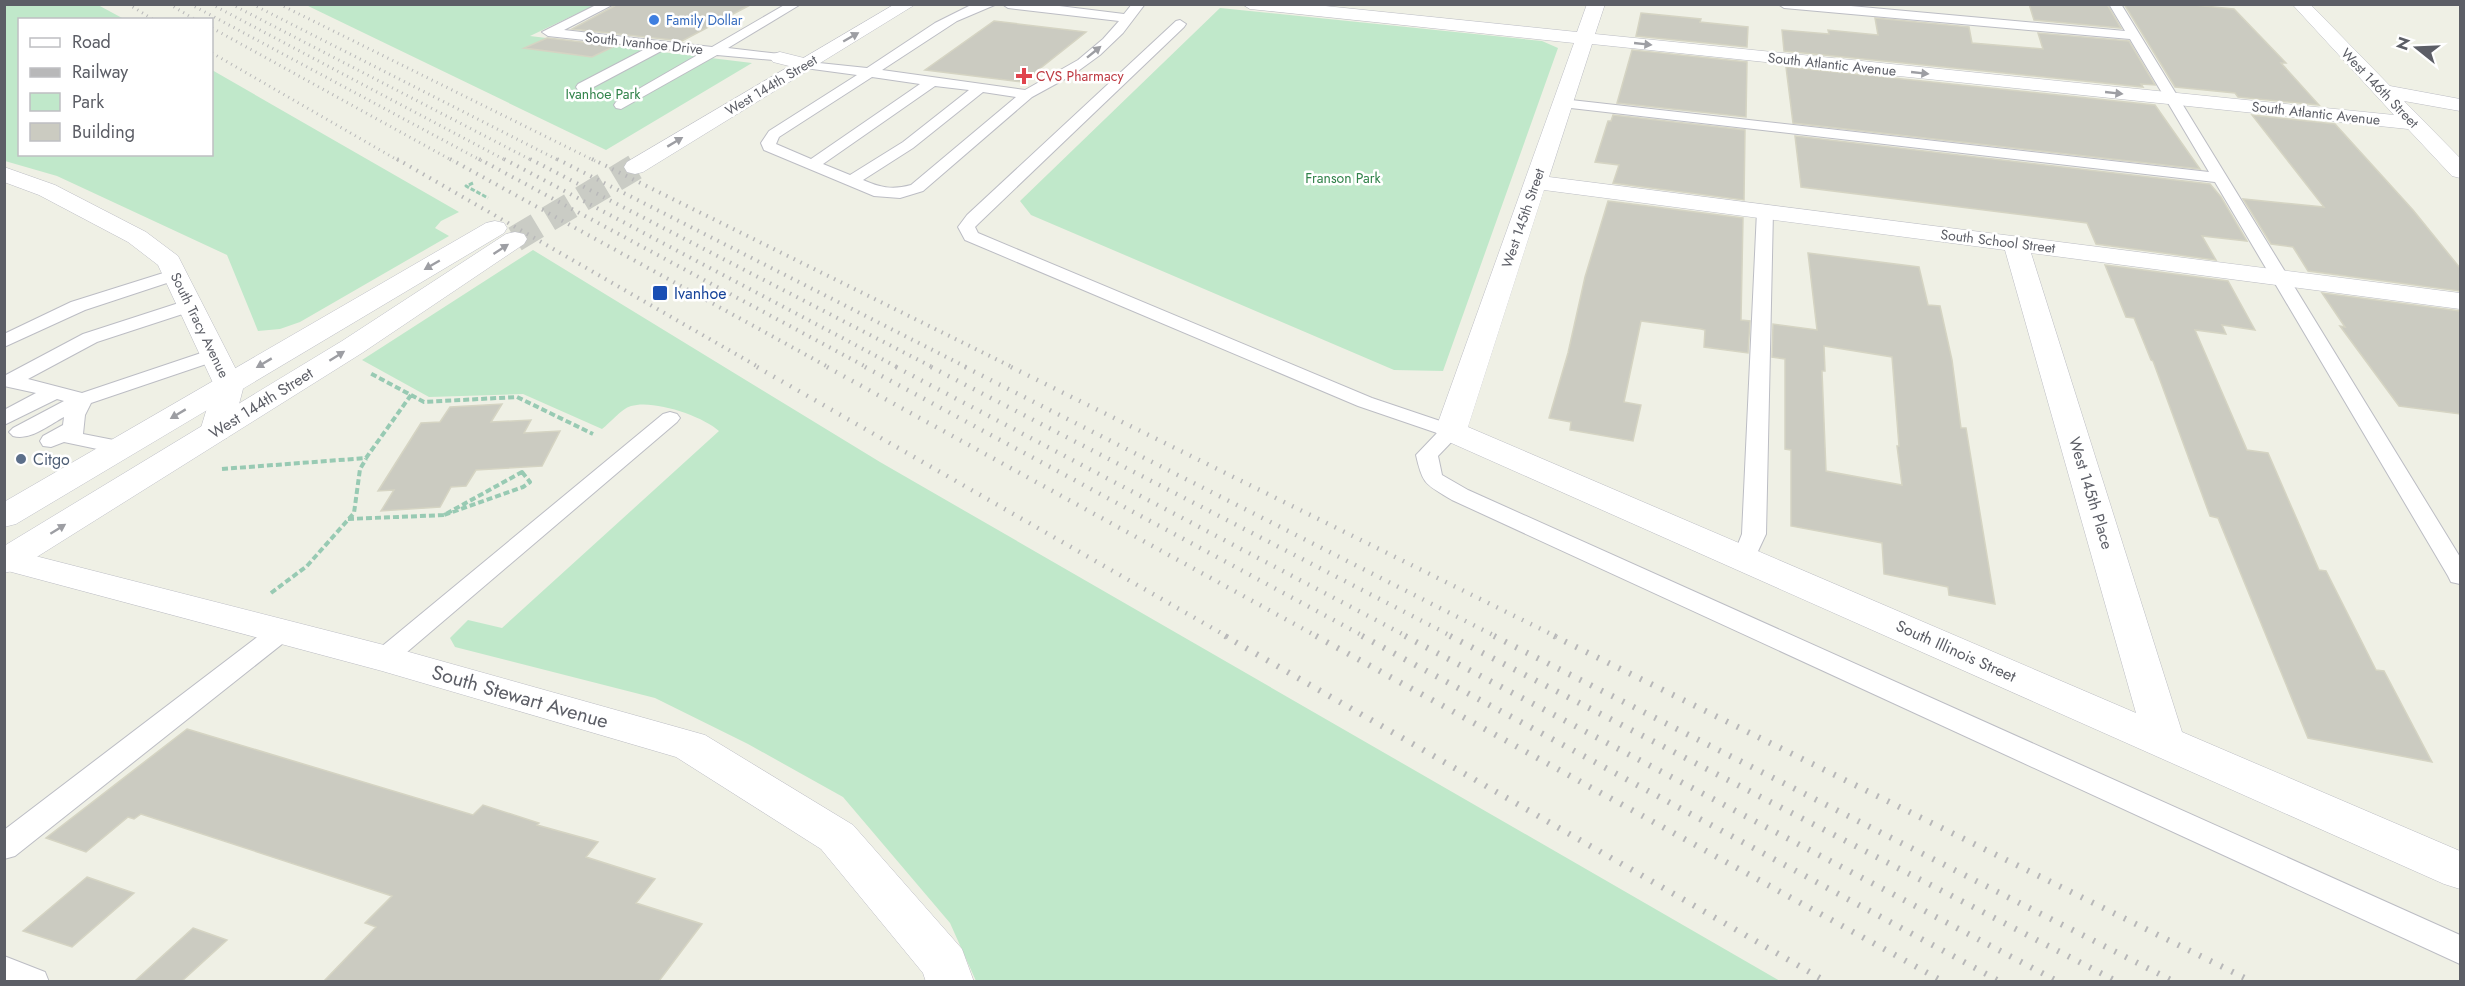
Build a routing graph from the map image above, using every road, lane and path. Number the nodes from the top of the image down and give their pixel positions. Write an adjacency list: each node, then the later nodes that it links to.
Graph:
1 (608, 4): 16 (lane, South Ivanhoe Drive)
2 (795, 4): 17 (lane)
3 (908, 4): 18 (street, West 144th Street, one-way to 3)
4 (991, 4): 20 (lane)
5 (1008, 4): 12 (lane)
6 (1139, 4): 12 (lane)
7 (1251, 4): 15 (street, South Atlantic Avenue)
8 (1596, 4): 15 (street, West 145th Street)
9 (1784, 4): 14 (lane)
10 (2115, 4): 14 (lane)
11 (2300, 4): 24 (street, West 146th Street)
12 (1127, 18): 25 (lane, one-way to 12)
13 (1180, 24): 59 (lane)
14 (2134, 36): 26 (lane)
15 (1584, 39): 26 (street, South Atlantic Avenue, one-way to 26); 27 (street, West 145th Street)
16 (663, 45): 17 (lane, South Ivanhoe Drive); 22 (lane)
17 (712, 51): 19 (lane, South Ivanhoe Drive); 28 (lane)
18 (802, 55): 19 (street, South Ivanhoe Drive); 19 (street, West 144th Street, one-way to 18); 20 (lane)
19 (780, 58)
20 (868, 74): 21 (lane); 31 (lane)
21 (931, 82): 23 (lane); 31 (lane)
22 (583, 87)
23 (980, 88): 25 (lane); 35 (lane)
24 (2384, 91): 29 (street); 30 (street, West 146th Street)
25 (1027, 94): 35 (lane)
26 (2172, 98): 30 (street, South Atlantic Avenue); 34 (lane)
27 (1562, 104): 34 (lane); 36 (street, West 145th Street)
28 (621, 105)
29 (2460, 105)
30 (2414, 123): 32 (street, West 146th Street)
31 (812, 165): 35 (lane)
32 (2460, 171)
33 (4, 174): 41 (street, South Tracy Avenue)
34 (2219, 178): 42 (lane)
35 (851, 181)
36 (1536, 182): 38 (street, South School Street); 59 (street, West 145th Street)
37 (473, 183): 39 (path)
38 (1765, 211): 40 (street, South School Street); 68 (lane)
39 (502, 223): 51 (street, West 144th Street, one-way to 51); 58 (street, West 144th Street, one-way to 39)
40 (2016, 244): 42 (street, South School Street); 73 (street, West 145th Place)
41 (176, 274): 44 (street, South Tracy Avenue); 46 (lane)
42 (2280, 277): 43 (street, South School Street); 70 (lane)
43 (2460, 301)
44 (191, 305): 48 (street, South Tracy Avenue); 50 (lane)
45 (4, 324): 46 (lane)
46 (30, 329): 47 (lane)
47 (4, 342)
48 (214, 355): 51 (street, South Tracy Avenue); 54 (lane)
49 (360, 367): 53 (path)
50 (7, 380): 52 (lane)
51 (229, 384): 58 (street, South Tracy Avenue); 62 (street, West 144th Street, one-way to 62)
52 (56, 391): 54 (lane); 56 (lane)
53 (411, 395): 60 (path); 63 (path)
54 (83, 399): 56 (lane); 57 (lane)
55 (670, 418): 72 (lane)
56 (12, 426)
57 (74, 428): 61 (lane); 62 (lane)
58 (216, 431): 69 (street, West 144th Street, one-way to 58)
59 (1451, 431): 68 (street, South Illinois Street); 76 (lane)
60 (592, 434)
61 (51, 441)
62 (121, 448): 66 (street, West 144th Street)
63 (366, 458): 64 (path); 67 (path)
64 (218, 469)
65 (444, 515): 65 (path); 67 (path)
66 (4, 517)
67 (348, 519): 71 (path)
68 (1744, 559): 73 (street, South Illinois Street)
69 (6, 560): 71 (street, South Stewart Avenue)
70 (2460, 576)
71 (276, 613): 72 (street, South Stewart Avenue); 74 (lane)
72 (384, 658): 79 (street, South Stewart Avenue)
73 (2165, 743): 75 (street, South Illinois Street)
74 (4, 847)
75 (2460, 871)
76 (2460, 950)
77 (4, 970): 78 (lane)
78 (33, 981)
79 (950, 981)

